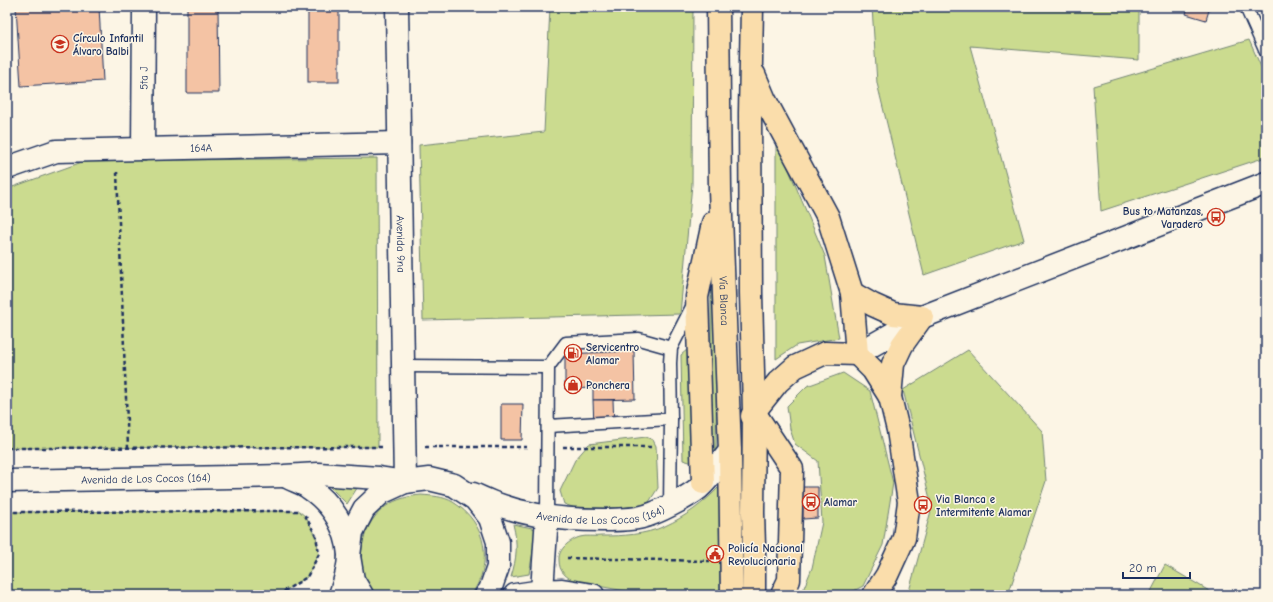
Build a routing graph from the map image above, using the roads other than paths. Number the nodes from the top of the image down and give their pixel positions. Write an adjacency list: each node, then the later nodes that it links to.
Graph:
1 (144, 7): 9 (street, 5ta J)
2 (398, 7): 8 (street, Avenida 9na)
3 (718, 7): 12 (highway, Vía Blanca)
4 (752, 7): 7 (highway)
5 (1246, 7): 6 (lane)
6 (1266, 52)
7 (751, 68): 13 (highway); 21 (highway)
8 (399, 143): 9 (street, 164A); 18 (street, Avenida 9na)
9 (143, 149): 10 (street, 164A)
10 (7, 168)
11 (1266, 183): 15 (street)
12 (720, 190): 14 (highway); 24 (highway, Vía Blanca)
13 (852, 294): 15 (highway); 17 (highway)
14 (697, 297): 16 (lane); 28 (highway)
15 (922, 317): 17 (street); 20 (highway)
16 (671, 348): 19 (lane); 22 (lane)
17 (857, 354): 20 (highway); 21 (highway)
18 (403, 366): 19 (lane); 27 (street, Avenida 9na)
19 (548, 367): 23 (lane)
20 (890, 397): 42 (highway)
21 (754, 412): 24 (highway); 40 (highway); 41 (highway)
22 (671, 419): 23 (lane); 30 (lane)
23 (548, 426): 31 (lane)
24 (730, 450): 28 (street, Avenida de Los Cocos (164)); 39 (highway, Vía Blanca)
25 (284, 476): 26 (street, Avenida de Los Cocos (164)); 27 (street, Avenida de Los Cocos (164)); 32 (street, Avenida de Los Cocos (164))
26 (7, 482)
27 (405, 482): 29 (street); 32 (street)
28 (703, 483): 30 (street, Avenida de Los Cocos (164))
29 (454, 485): 31 (street, Avenida de Los Cocos (164)); 36 (street)
30 (670, 506): 31 (street, Avenida de Los Cocos (164))
31 (547, 516): 33 (street)
32 (349, 556): 34 (street); 35 (street)
33 (542, 591): 37 (street); 38 (street)
34 (340, 595)
35 (362, 595)
36 (486, 595)
37 (516, 595)
38 (593, 595)
39 (732, 595)
40 (754, 595)
41 (782, 595)
42 (874, 595)

